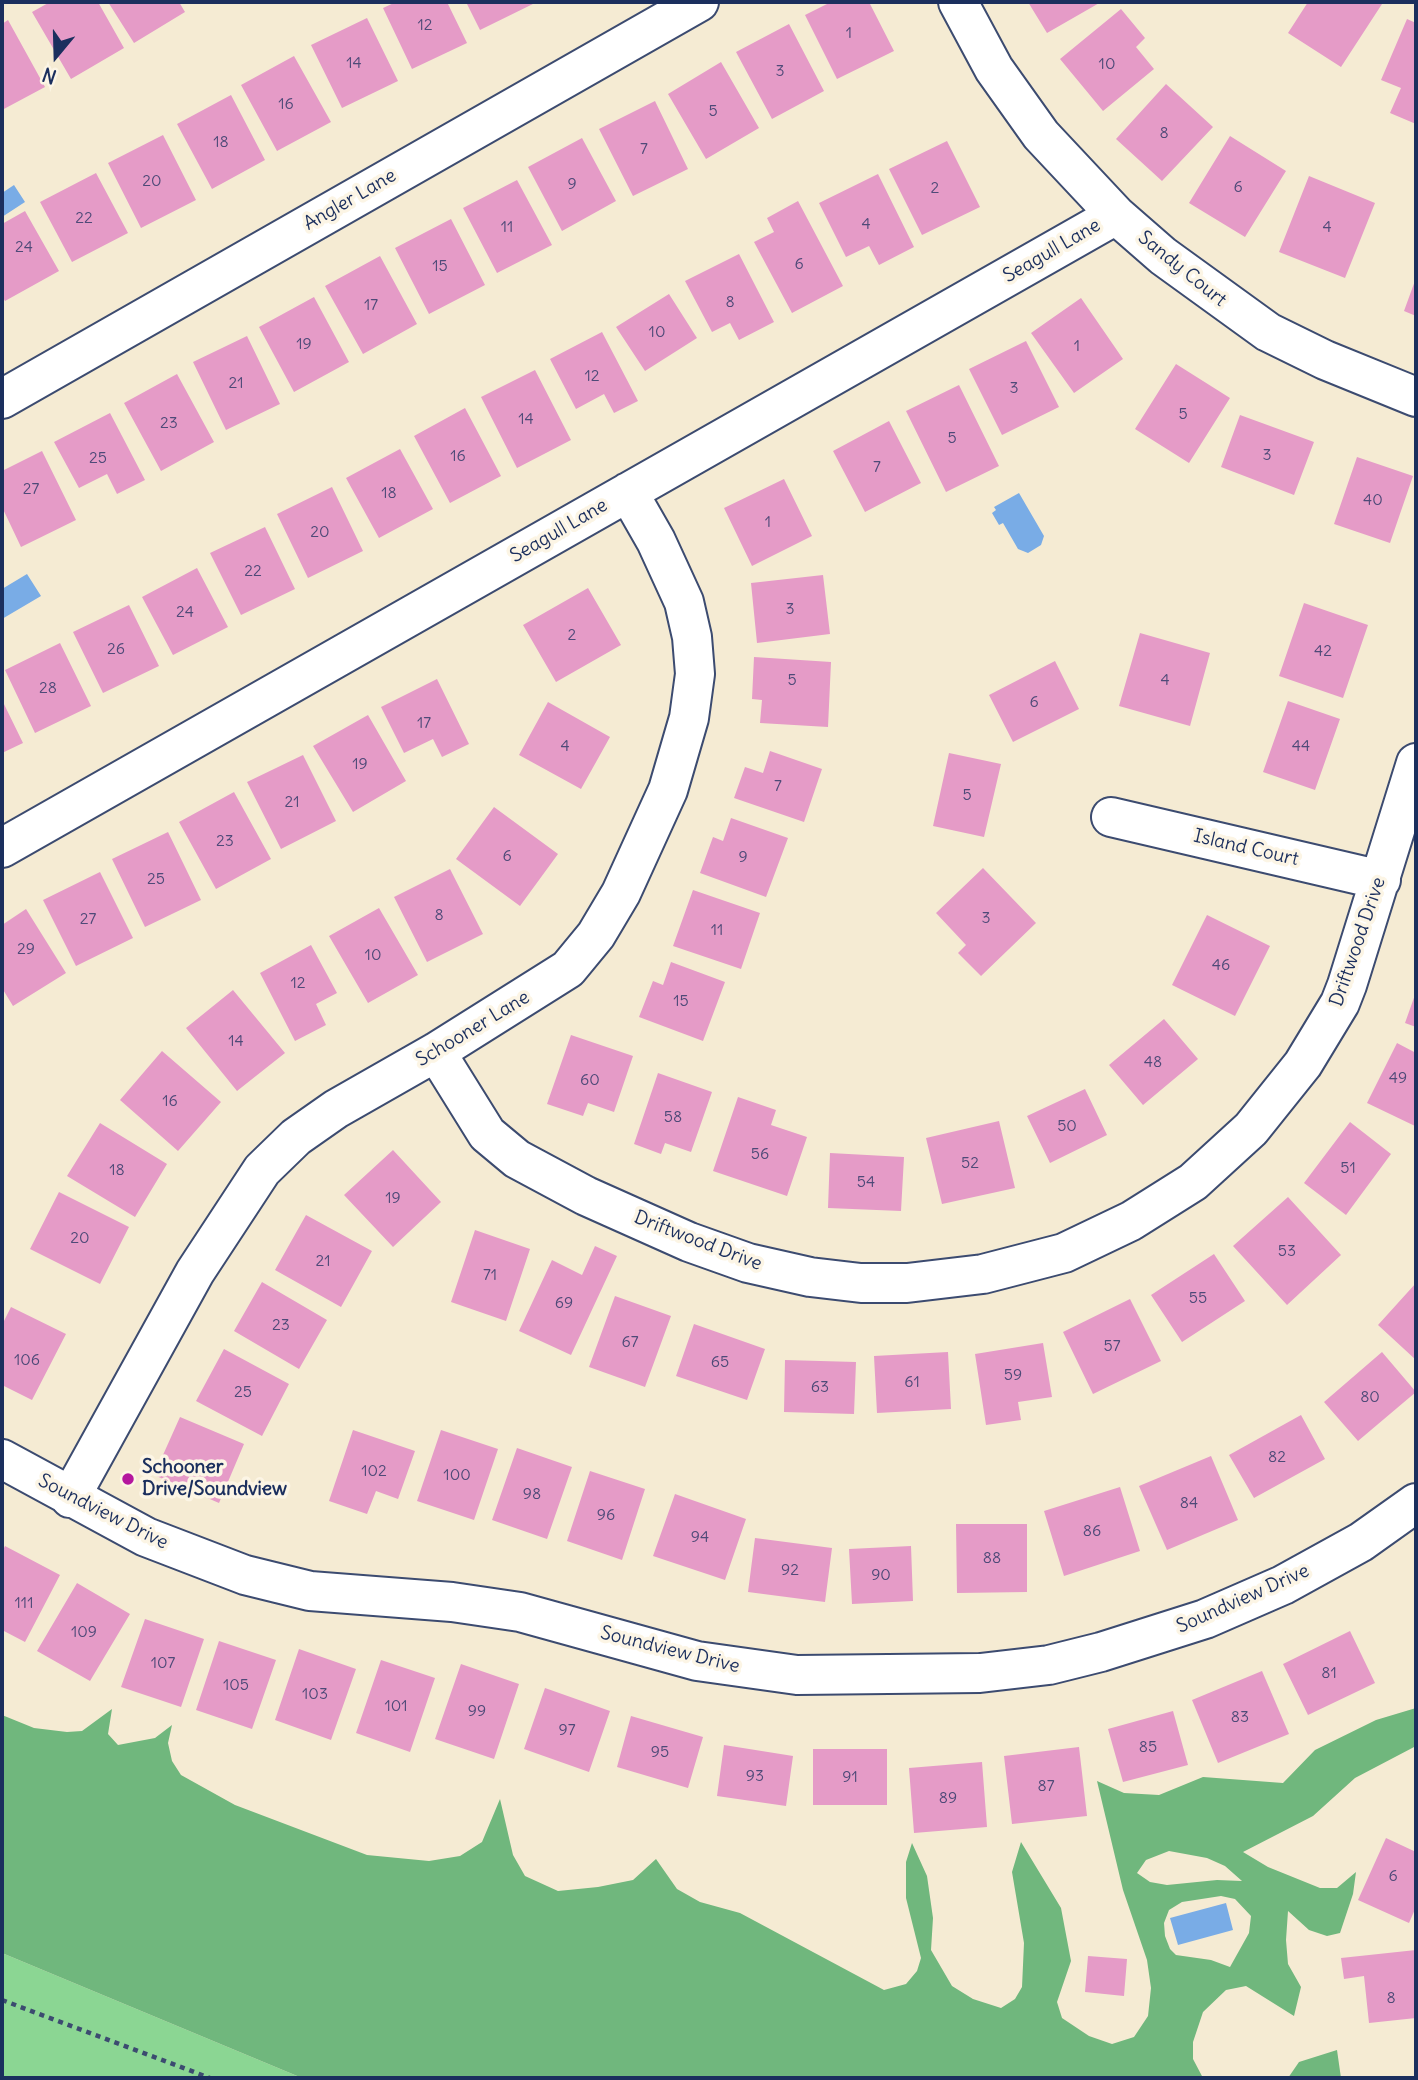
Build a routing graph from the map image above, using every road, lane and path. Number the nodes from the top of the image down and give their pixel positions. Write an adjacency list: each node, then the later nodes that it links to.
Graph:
1 (699, 2): 5 (street, Angler Lane)
2 (958, 2): 3 (street, Sandy Court)
3 (1115, 215): 4 (street, Sandy Court); 6 (street, Seagull Lane)
4 (1416, 397)
5 (2, 399)
6 (628, 492): 9 (street, Seagull Lane); 11 (street, Schooner Lane)
7 (1416, 763): 10 (street, Driftwood Drive)
8 (1111, 817): 10 (street, Island Court)
9 (2, 848)
10 (1381, 880): 11 (street, Driftwood Drive)
11 (436, 1052): 13 (street, Schooner Lane)
12 (2, 1459): 13 (street, Soundview Drive)
13 (70, 1498): 14 (street, Soundview Drive)
14 (1416, 1503)
15 (2, 2000): 16 (path)
16 (210, 2078)

